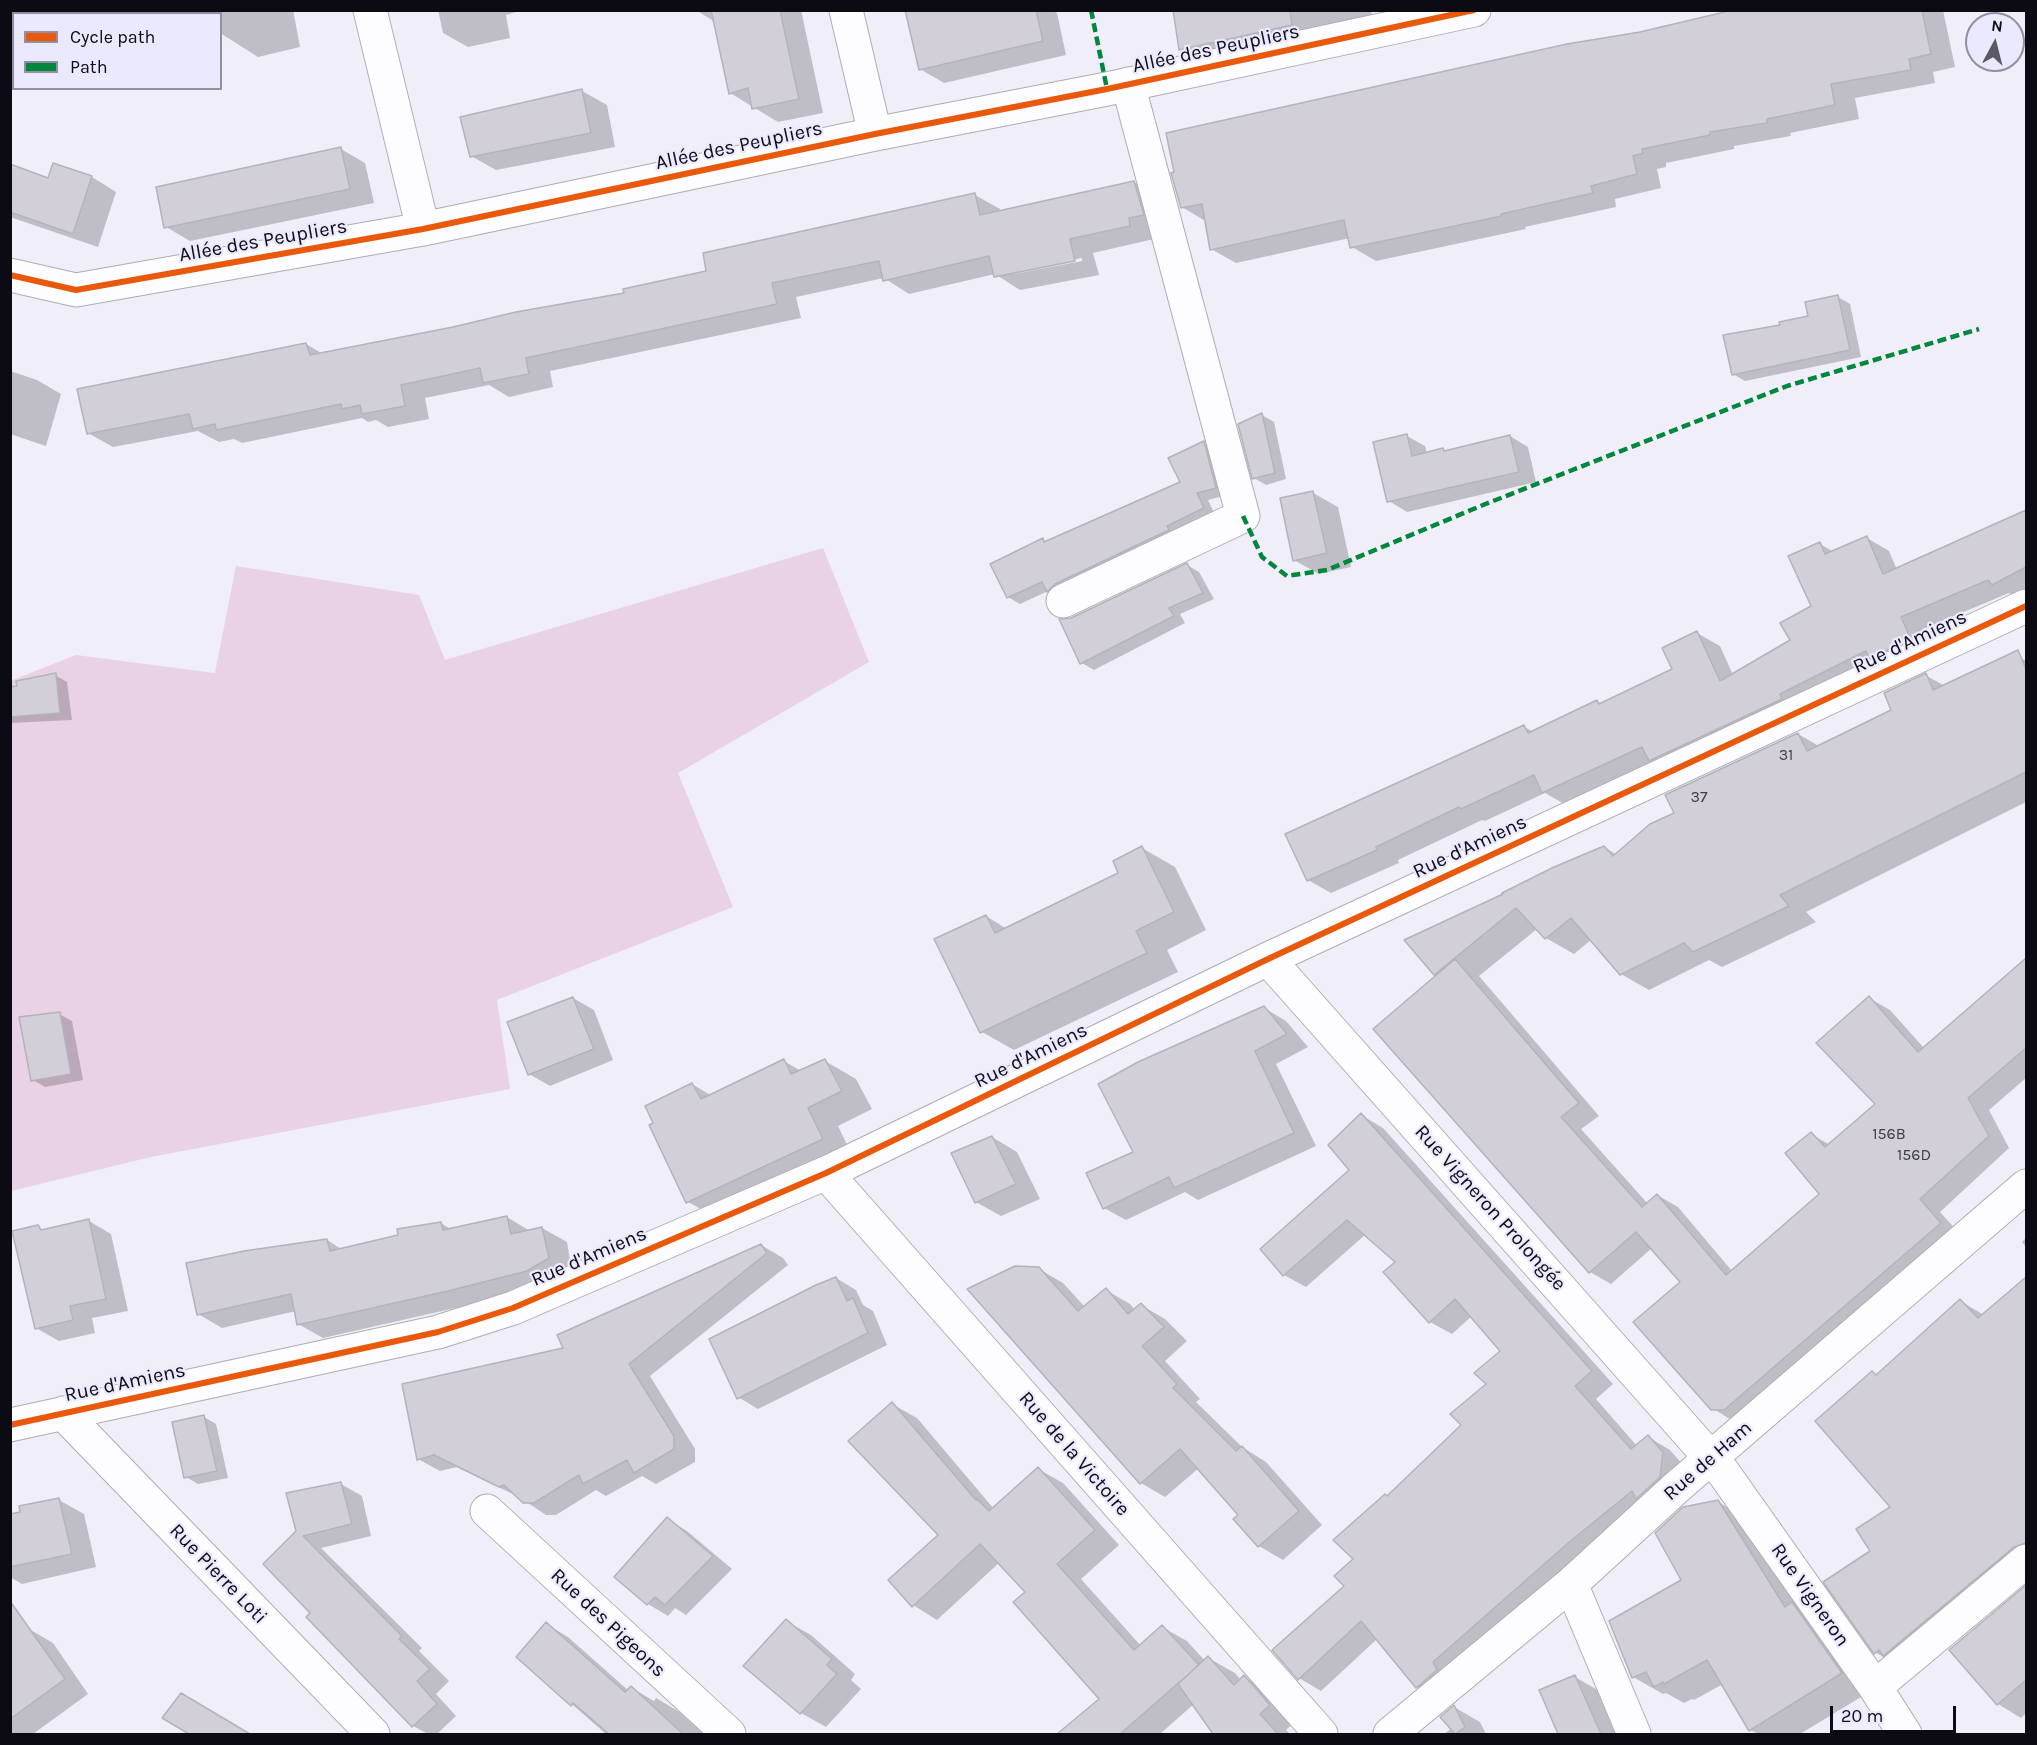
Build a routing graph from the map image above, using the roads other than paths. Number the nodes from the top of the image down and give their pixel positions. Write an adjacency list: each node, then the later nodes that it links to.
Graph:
1 (370, 10): 6 (street)
2 (846, 10): 5 (street)
3 (1474, 10): 4 (street, Allée des Peupliers)
4 (1128, 84): 5 (street, Allée des Peupliers); 8 (street)
5 (875, 134): 6 (street, Allée des Peupliers)
6 (423, 229): 7 (street, Allée des Peupliers)
7 (10, 275)
8 (1063, 601)
9 (2026, 606): 10 (street, Rue d'Amiens)
10 (1268, 958): 11 (street, Rue d'Amiens); 15 (street, Rue Vigneron Prolongée)
11 (826, 1173): 13 (street, Rue d'Amiens); 22 (street, Rue de la Victoire)
12 (2026, 1186): 15 (street, Rue de Ham)
13 (63, 1413): 14 (street, Rue d'Amiens); 20 (street, Rue Pierre Loti)
14 (10, 1425)
15 (1711, 1458): 18 (street, Rue de Ham); 19 (street, Rue Vigneron)
16 (487, 1511): 21 (street, Rue des Pigeons)
17 (2026, 1561): 19 (street)
18 (1571, 1584): 23 (street, Rue de Ham); 24 (street)
19 (1875, 1687): 25 (street, Rue Vigneron)
20 (373, 1734)
21 (729, 1734)
22 (1322, 1734)
23 (1390, 1734)
24 (1634, 1734)
25 (1905, 1734)

